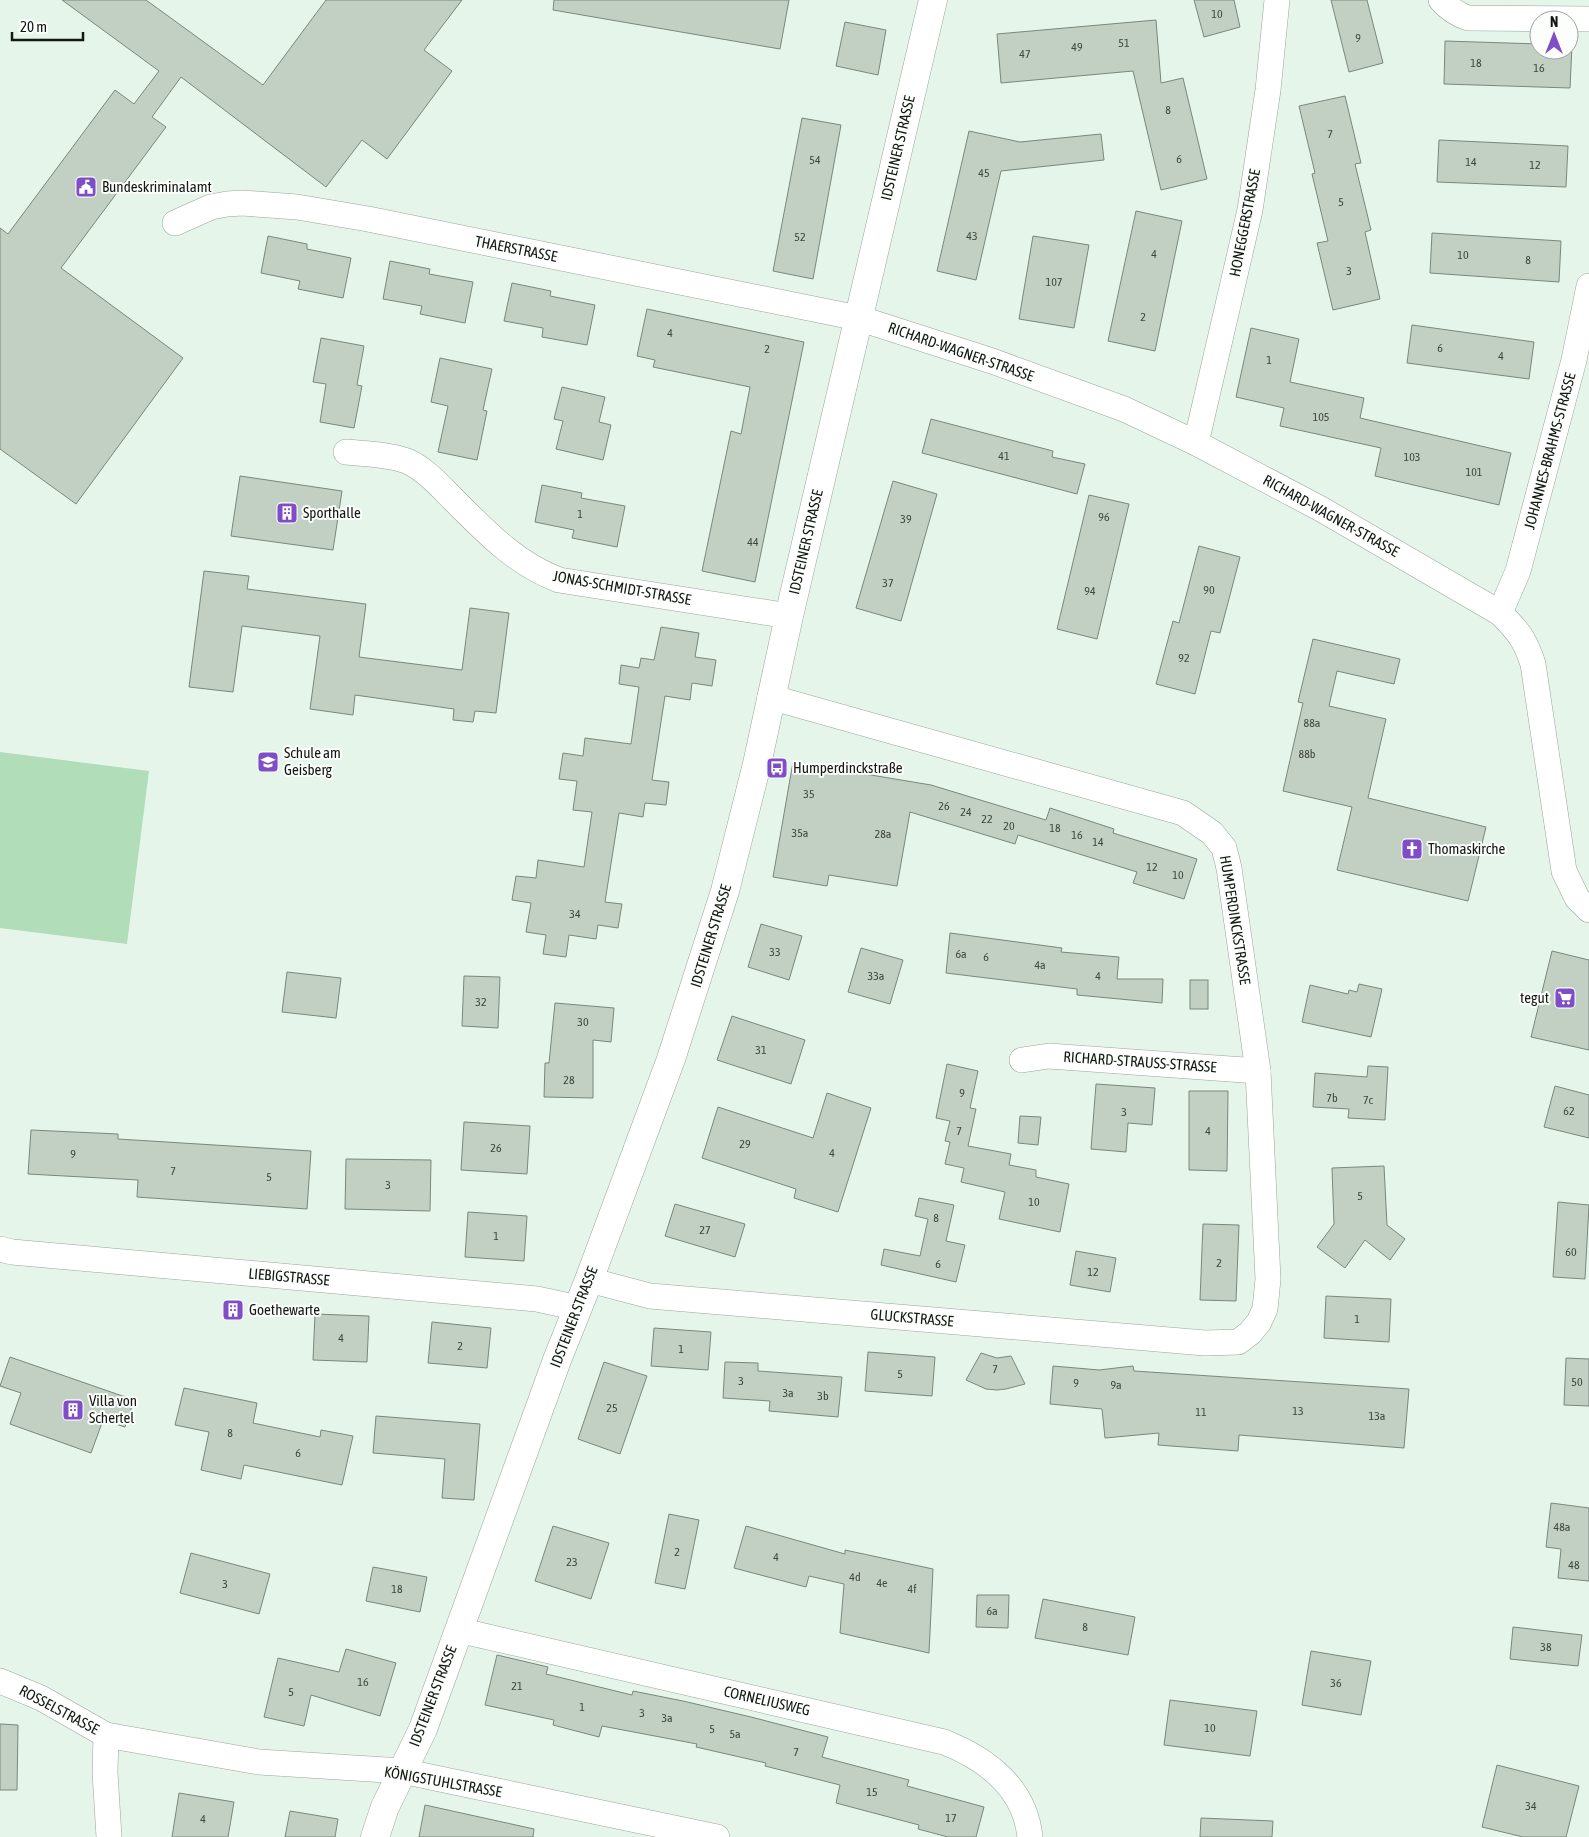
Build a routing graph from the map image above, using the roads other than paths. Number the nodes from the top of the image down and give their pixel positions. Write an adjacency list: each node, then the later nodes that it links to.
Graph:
1 (933, 0): 7 (street, IDSTEINER STRASSE)
2 (1277, 0): 8 (street, HONEGGERSTRASSE)
3 (1440, 0): 4 (street)
4 (1589, 20)
5 (175, 223): 7 (street, THAERSTRASSE)
6 (1589, 286): 10 (street, JOHANNES-BRAHMS-STRASSE)
7 (858, 318): 8 (street, RICHARD-WAGNER-STRASSE); 11 (street, IDSTEINER STRASSE)
8 (1196, 443): 10 (street, RICHARD-WAGNER-STRASSE)
9 (346, 452): 11 (street, JONAS-SCHMIDT-STRASSE)
10 (1500, 613): 13 (street, RICHARD-WAGNER-STRASSE)
11 (789, 616): 12 (street, IDSTEINER STRASSE)
12 (770, 697): 15 (street, HUMPERDINCKSTRASSE); 17 (street, IDSTEINER STRASSE)
13 (1589, 910)
14 (1022, 1060): 15 (street, RICHARD-STRAUSS-STRASSE)
15 (1258, 1070): 19 (street, HUMPERDINCKSTRASSE)
16 (0, 1250): 18 (street, LIEBIGSTRASSE)
17 (589, 1280): 18 (street, IDSTEINER STRASSE); 19 (street, GLUCKSTRASSE)
18 (578, 1308): 20 (street, IDSTEINER STRASSE)
19 (1238, 1342)
20 (458, 1630): 23 (street, IDSTEINER STRASSE); 27 (street, CORNELIUSWEG)
21 (0, 1681): 22 (street, ROSSELSTRASSE)
22 (106, 1736): 23 (street, KÖNIGSTUHLSTRASSE); 24 (street, ROSSELSTRASSE)
23 (402, 1771): 25 (street, IDSTEINER STRASSE); 26 (street, KÖNIGSTUHLSTRASSE)
24 (109, 1837)
25 (375, 1837)
26 (717, 1837)
27 (1030, 1837)

